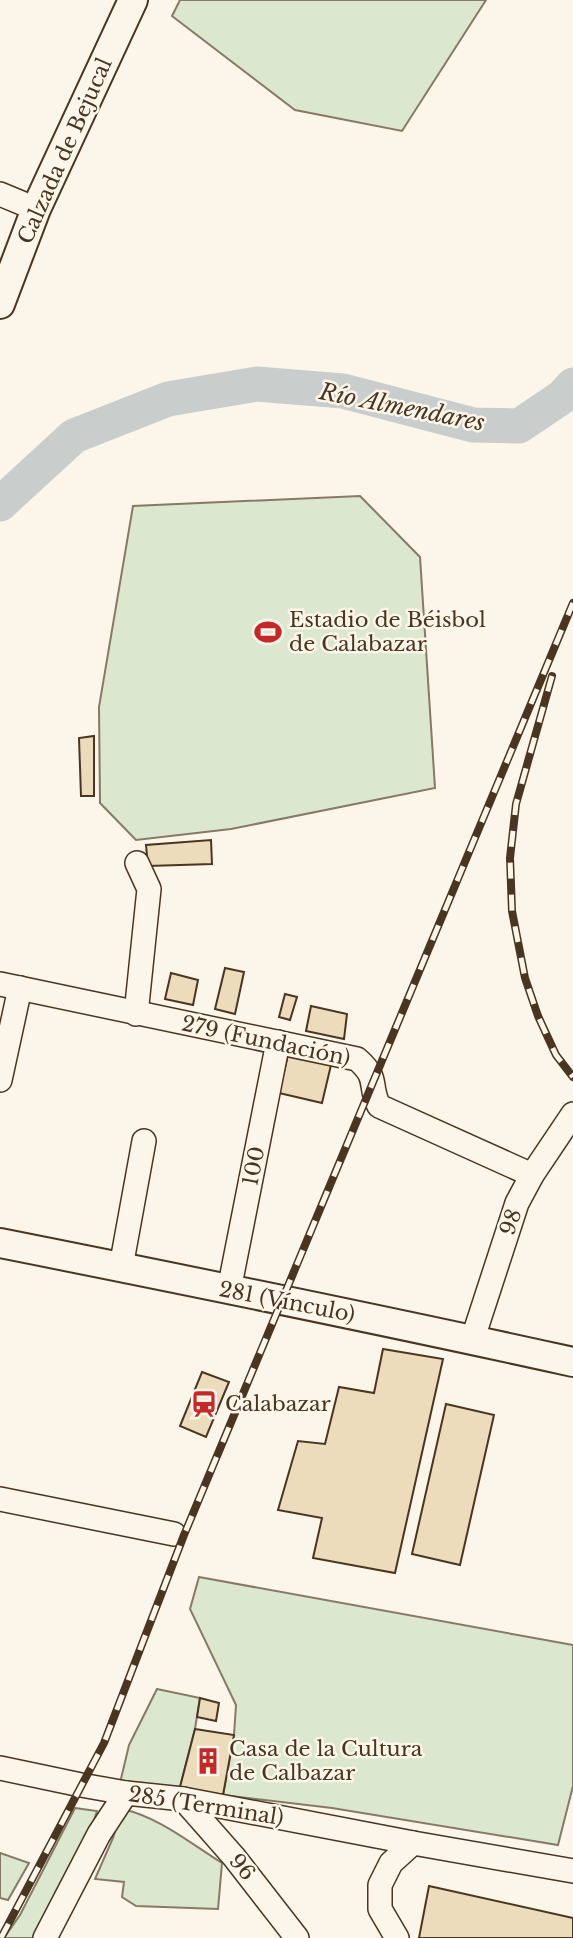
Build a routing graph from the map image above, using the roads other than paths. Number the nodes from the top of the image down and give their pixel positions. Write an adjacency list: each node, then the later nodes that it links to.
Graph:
1 (133, 0): 3 (main road, Calzada de Bejucal)
2 (0, 194): 3 (street)
3 (36, 209): 4 (main road, Calzada de Bejucal)
4 (0, 304)
5 (137, 863): 7 (street)
6 (10, 987): 7 (street, 279 (Fundación)); 9 (street)
7 (136, 1014): 8 (street, 279 (Fundación))
8 (278, 1042): 12 (street, 279 (Fundación)); 15 (street, 100)
9 (0, 1080)
10 (573, 1114): 12 (street, 98)
11 (144, 1141): 14 (street)
12 (532, 1175): 16 (street, 98)
13 (0, 1243): 14 (main road, 281 (Vínculo))
14 (121, 1267): 15 (main road, 281 (Vínculo))
15 (229, 1290): 16 (main road, 281 (Vínculo))
16 (472, 1341): 17 (main road, 281 (Vínculo))
17 (573, 1363)
18 (0, 1499): 19 (street)
19 (174, 1534)
20 (0, 1768): 21 (street, 285 (Terminal))
21 (126, 1793): 22 (street, 285 (Terminal)); 25 (street)
22 (183, 1799): 23 (street, 285 (Terminal)); 26 (street, 96)
23 (413, 1843): 24 (street, 285 (Terminal)); 27 (street)
24 (573, 1871)
25 (45, 1938)
26 (297, 1938)
27 (397, 1938)

